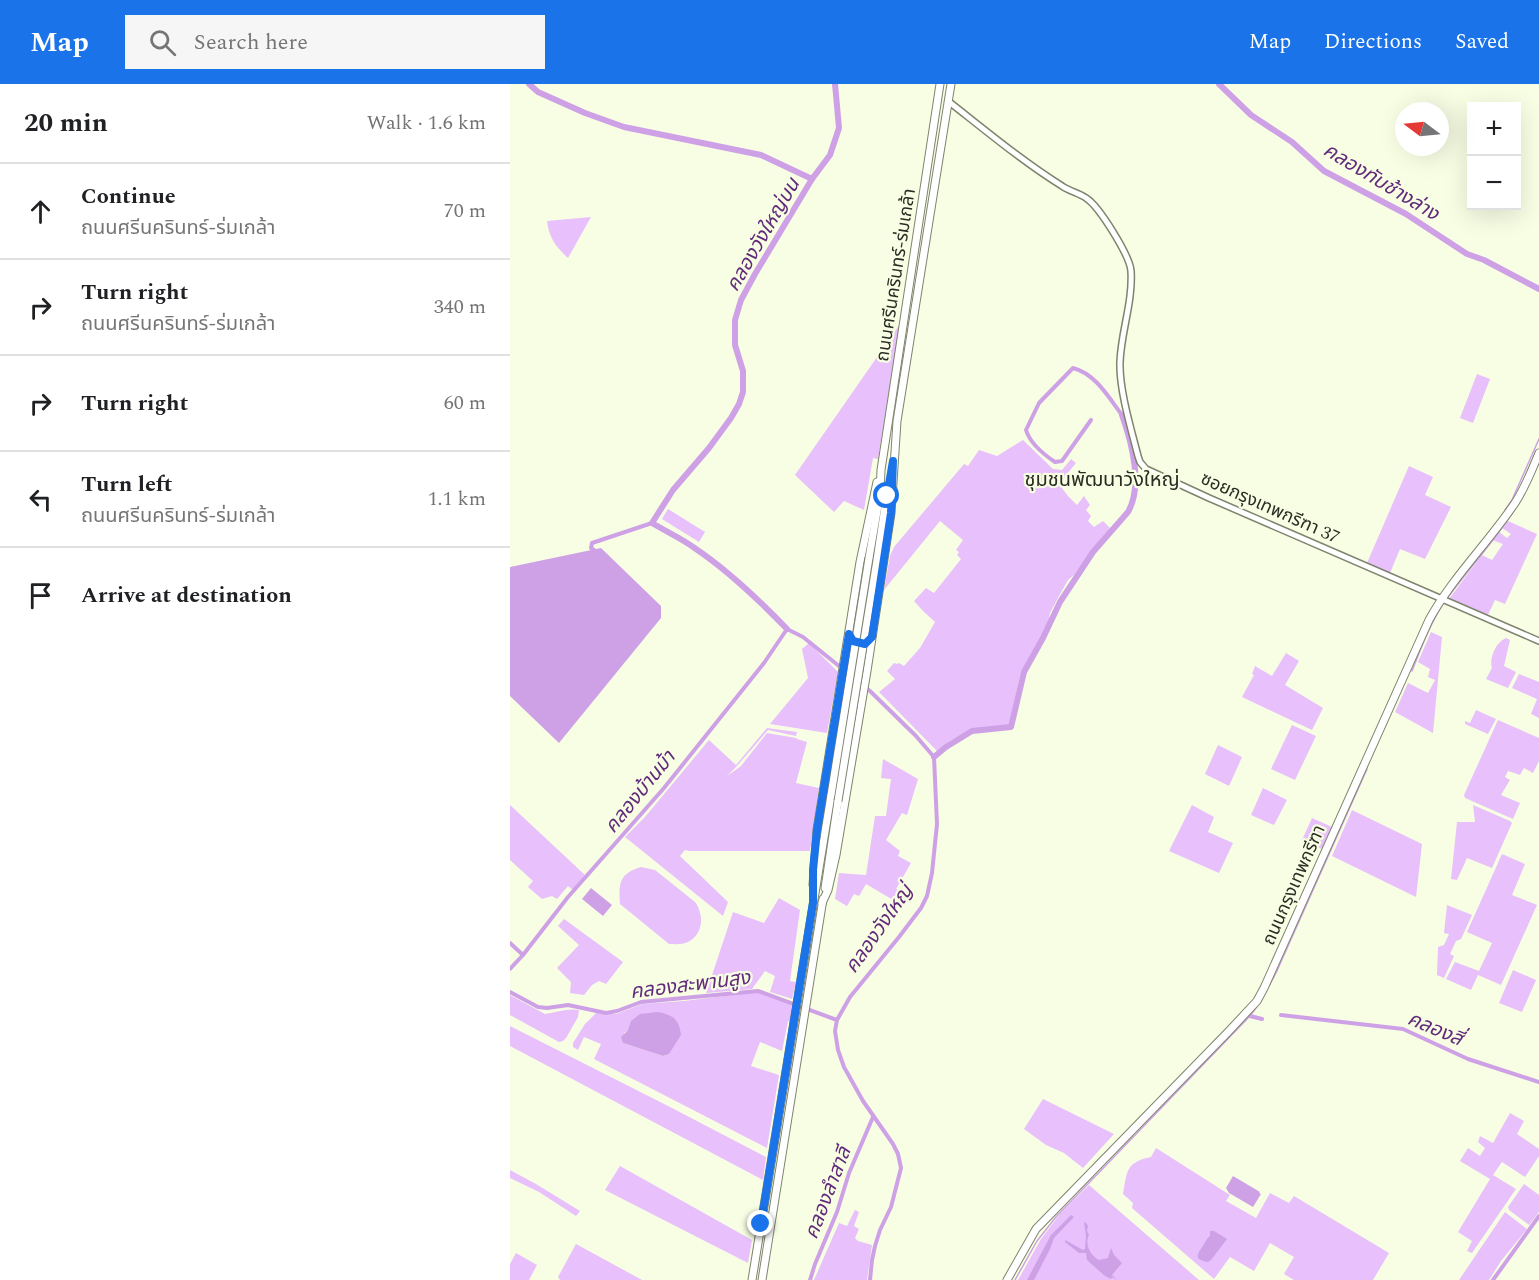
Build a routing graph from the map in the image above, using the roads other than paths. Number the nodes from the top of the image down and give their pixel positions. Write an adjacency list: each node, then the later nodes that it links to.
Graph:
1 (940, 84): 6 (main road, ถนนศรีนครินทร์-ร่มเกล้า)
2 (951, 84): 3 (main road, ถนนศรีนครินทร์-ร่มเกล้า)
3 (948, 101): 5 (main road, ถนนศรีนครินทร์-ร่มเกล้า); 7 (street, ซอยกรุงเทพกรีฑา 37)
4 (1539, 453): 7 (main road, ถนนกรุงเทพกรีฑา)
5 (893, 461): 9 (main road, ถนนศรีนครินทร์-ร่มเกล้า); 14 (main road, ถนนศรีนครินทร์-ร่มเกล้า, bridge)
6 (881, 470): 8 (main road, ถนนศรีนครินทร์-ร่มเกล้า); 13 (main road, ถนนศรีนครินทร์-ร่มเกล้า, bridge)
7 (1445, 600): 10 (street); 17 (main road, ถนนกรุงเทพกรีฑา)
8 (849, 634): 9 (main road); 11 (main road, ถนนศรีนครินทร์-ร่มเกล้า)
9 (872, 637): 12 (main road, ถนนศรีนครินทร์-ร่มเกล้า)
10 (1539, 641)
11 (836, 720): 12 (main road); 13 (main road, ถนนศรีนครินทร์-ร่มเกล้า)
12 (859, 721): 14 (main road, ถนนศรีนครินทร์-ร่มเกล้า)
13 (813, 903): 15 (main road, ถนนศรีนครินทร์-ร่มเกล้า)
14 (822, 903): 16 (main road, ถนนศรีนครินทร์-ร่มเกล้า)
15 (752, 1280)
16 (763, 1280)
17 (1007, 1280)

